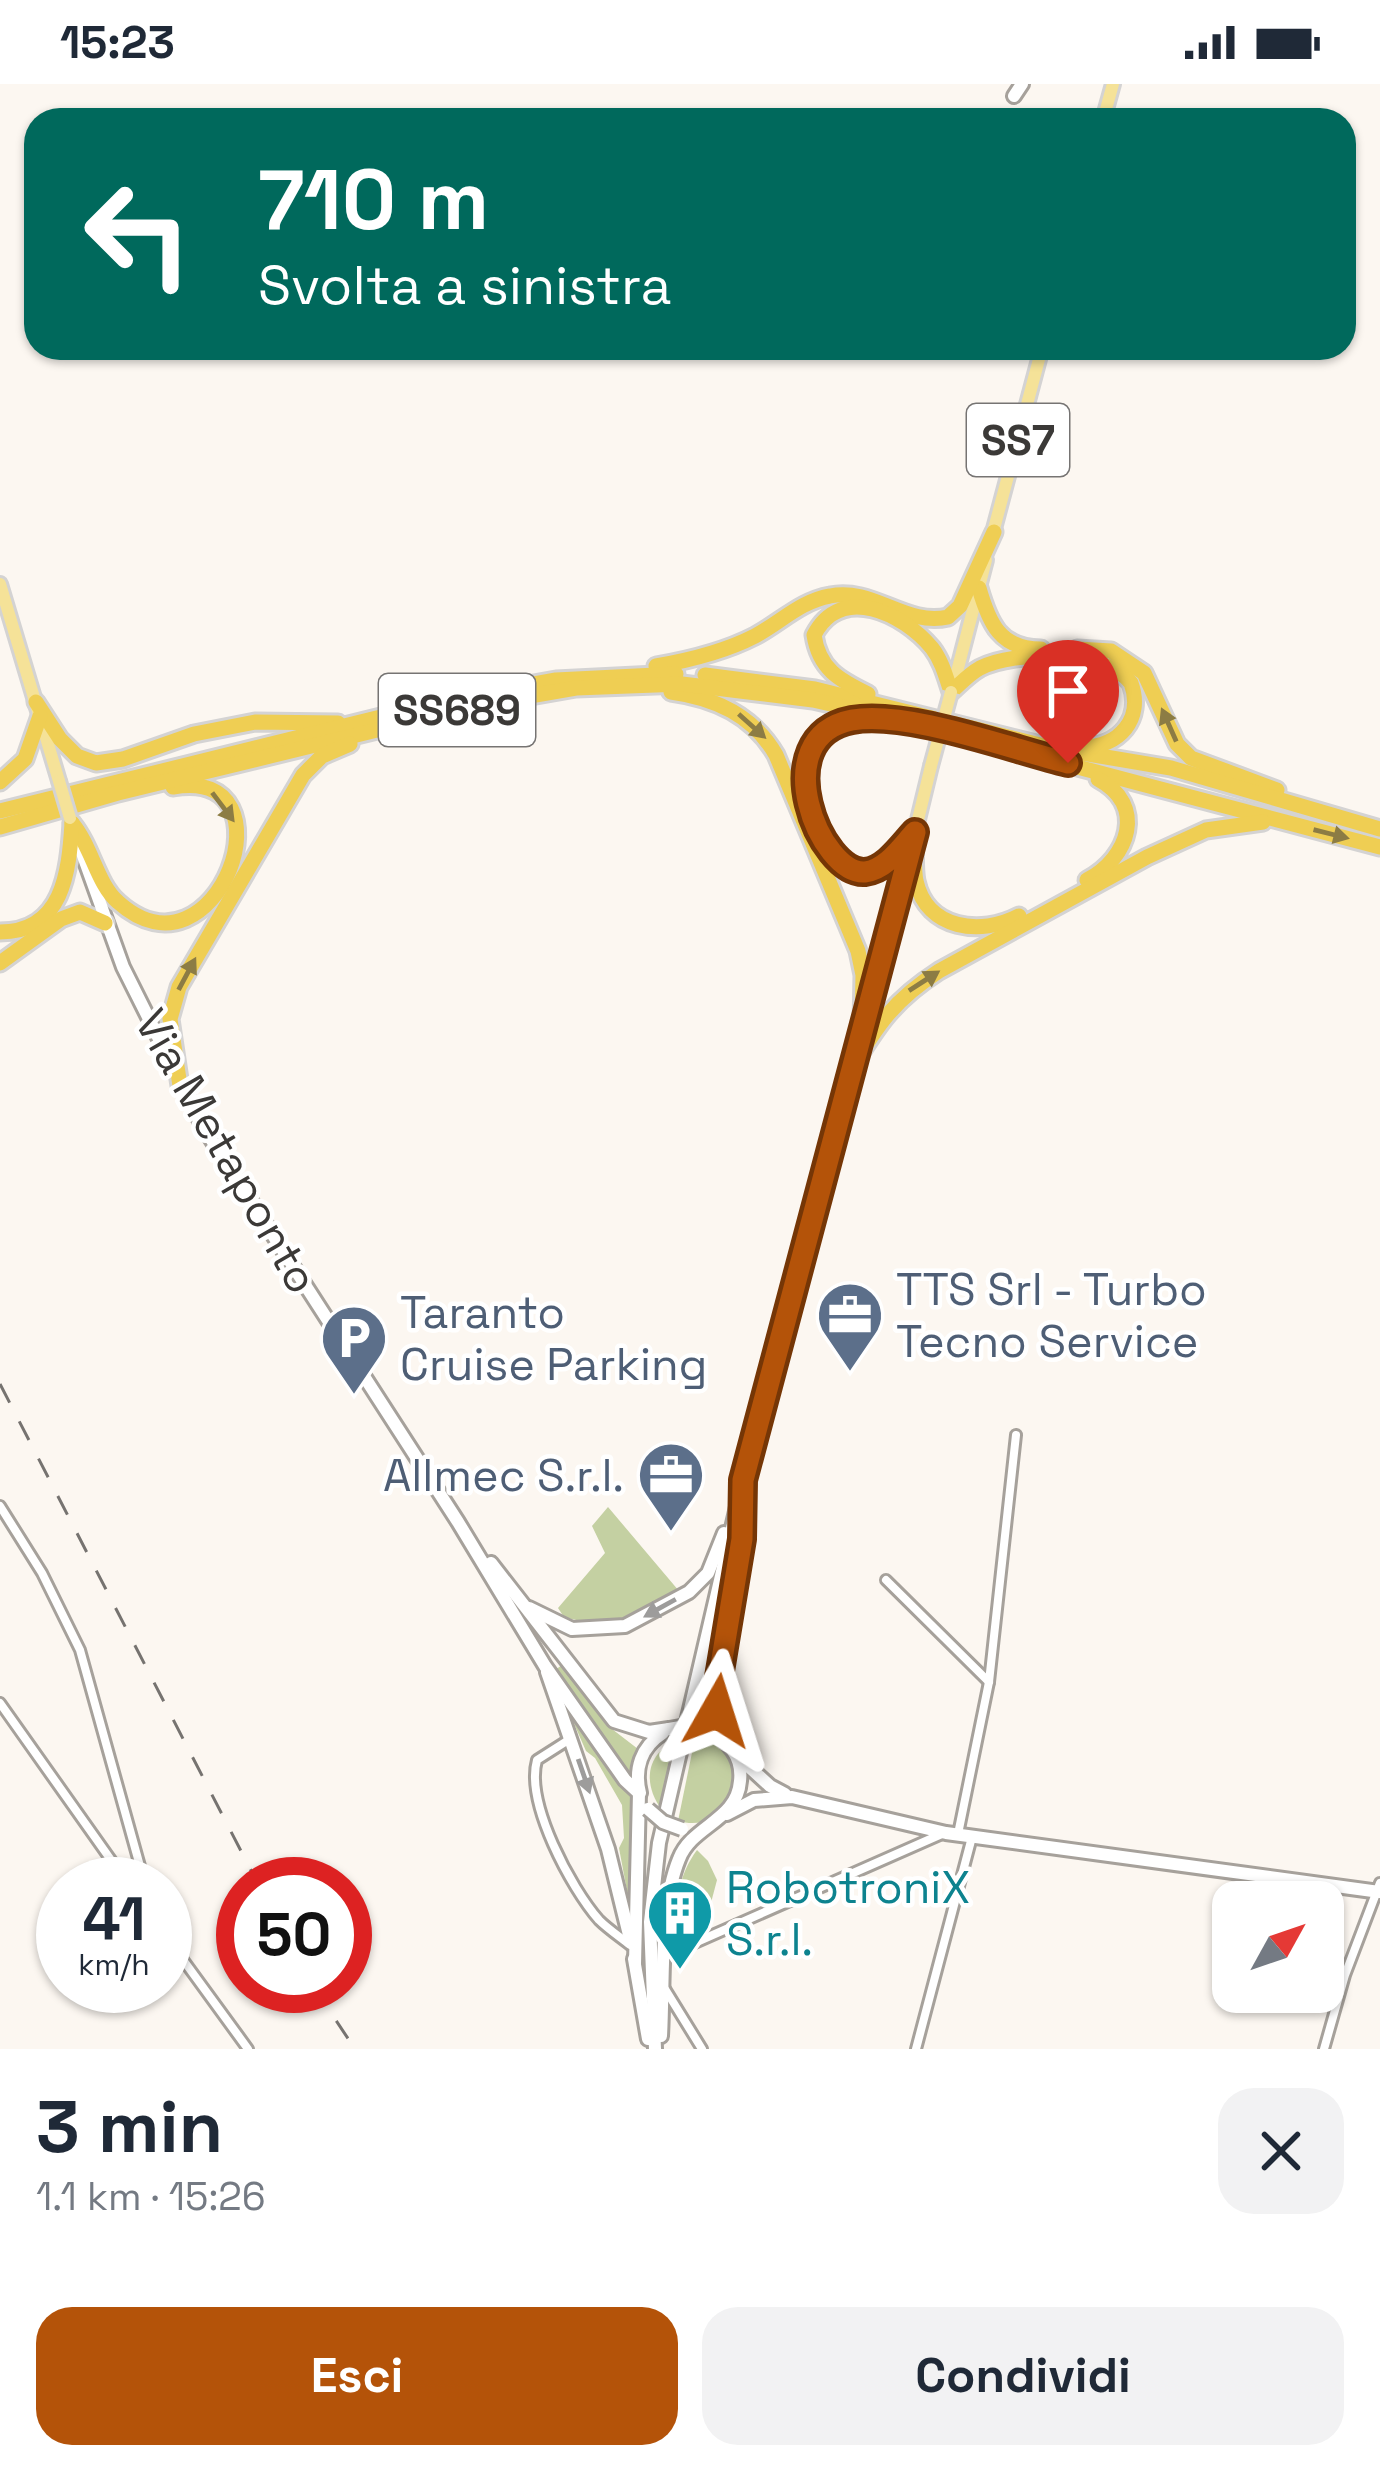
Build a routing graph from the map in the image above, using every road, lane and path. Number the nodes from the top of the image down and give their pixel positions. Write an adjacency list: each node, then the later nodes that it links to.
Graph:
1 (1039, 360): 2 (main road, SS7)
2 (994, 532): 4 (main road, SS7); 5 (highway)
3 (0, 584): 7 (main road)
4 (979, 588): 6 (main road, SS7); 17 (highway, one-way to 4)
5 (604, 680): 8 (highway, SS689); 10 (highway, SS689); 11 (highway, SS689); 27 (highway, one-way to 27)
6 (951, 692): 8 (highway); 12 (highway); 22 (main road, bridge)
7 (38, 709): 10 (highway); 14 (highway); 18 (main road, bridge)
8 (897, 713): 9 (highway, SS689); 22 (highway)
9 (925, 721): 12 (highway); 13 (highway)
10 (353, 724): 16 (highway, SS689)
11 (381, 728): 15 (highway, SS689); 29 (highway, one-way to 11)
12 (1052, 748): 17 (highway)
13 (1068, 763): 19 (highway); 22 (highway)
14 (0, 782)
15 (118, 794): 18 (highway, one-way to 18); 21 (highway, SS689)
16 (0, 811)
17 (1340, 818): 20 (highway)
18 (71, 820): 24 (main road, Via Metaponto); 25 (highway)
19 (1283, 822): 23 (highway, one-way to 23); 28 (highway, one-way to 19)
20 (1380, 829)
21 (0, 830)
22 (915, 832): 27 (main road)
23 (1380, 847)
24 (105, 923): 26 (highway); 29 (main road, Via Metaponto)
25 (0, 932)
26 (0, 963)
27 (862, 1026): 28 (main road)
28 (851, 1070): 31 (main road)
29 (180, 1086): 33 (main road, Via Metaponto)
30 (1016, 1435): 37 (street)
31 (743, 1480): 35 (main road, one-way to 35); 41 (main road); 59 (main road)
32 (0, 1506): 49 (street)
33 (458, 1522): 35 (main road); 36 (main road)
34 (886, 1580): 37 (street)
35 (525, 1606): 39 (main road)
36 (544, 1666): 40 (main road); 43 (main road)
37 (989, 1682): 47 (street)
38 (0, 1702): 48 (street)
39 (669, 1730): 41 (main road, bridge); 43 (main road)
40 (571, 1738): 53 (main road, one-way to 53); 53 (street)
41 (723, 1738): 42 (main road)
42 (735, 1754): 44 (main road); 45 (main road)
43 (640, 1793): 46 (main road, bridge); 55 (main road)
44 (792, 1797): 45 (main road); 47 (main road)
45 (727, 1814): 46 (main road)
46 (712, 1824): 51 (main road)
47 (959, 1834): 50 (main road); 52 (street); 61 (street)
48 (109, 1857)
49 (138, 1857)
50 (1379, 1889): 62 (street)
51 (668, 1929): 52 (street); 54 (main road)
52 (693, 1944): 54 (street)
53 (631, 1945): 55 (main road)
54 (665, 1956): 57 (main road)
55 (635, 1963): 59 (main road)
56 (192, 1971): 58 (street)
57 (664, 1986): 59 (main road); 60 (street)
58 (248, 2049)
59 (655, 2049)
60 (702, 2049)
61 (916, 2049)
62 (1324, 2049)

